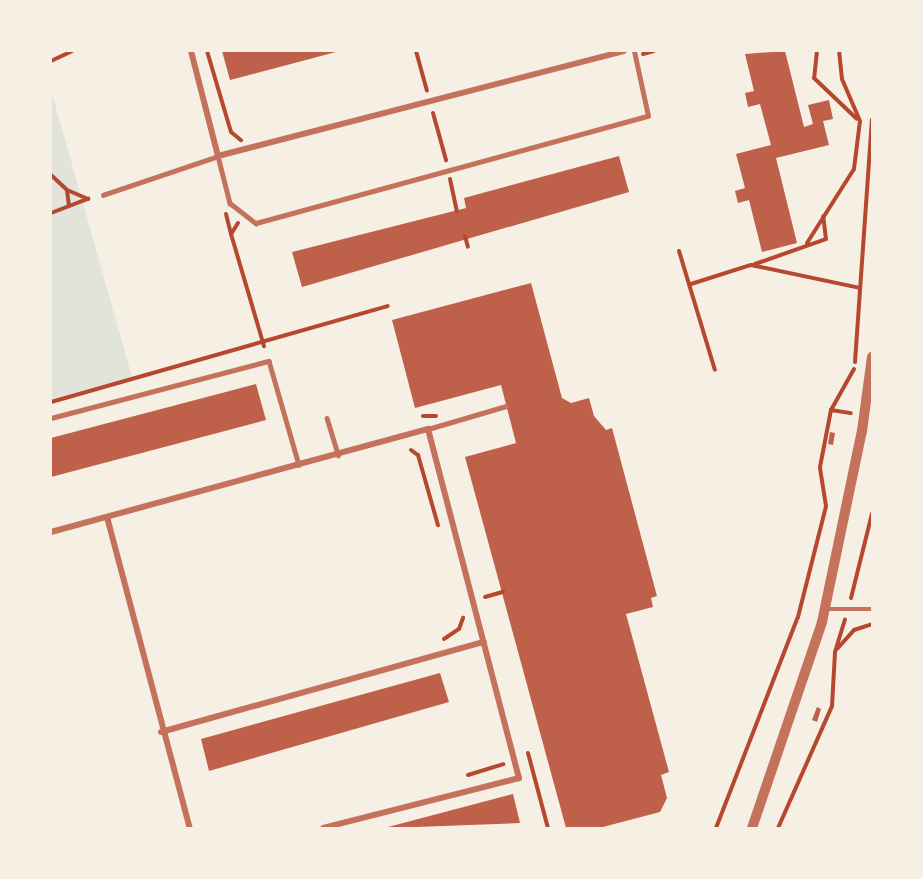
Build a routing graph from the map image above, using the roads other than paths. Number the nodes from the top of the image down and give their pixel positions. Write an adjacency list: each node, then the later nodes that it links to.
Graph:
1 (191, 51): 4 (street)
2 (624, 51): 4 (street)
3 (633, 51): 4 (lane)
4 (218, 156): 5 (lane)
5 (103, 195)
6 (872, 357): 15 (street)
7 (506, 406): 10 (lane)
8 (51, 418): 12 (lane)
9 (327, 418): 11 (lane)
10 (428, 429): 11 (street); 17 (street)
11 (338, 455): 12 (street)
12 (300, 466): 13 (street)
13 (107, 517): 14 (street); 18 (street)
14 (51, 532)
15 (825, 609): 16 (lane); 21 (street)
16 (872, 609)
17 (484, 642): 18 (street); 20 (street)
18 (161, 732): 19 (street)
19 (189, 828)
20 (322, 828)
21 (752, 828)

